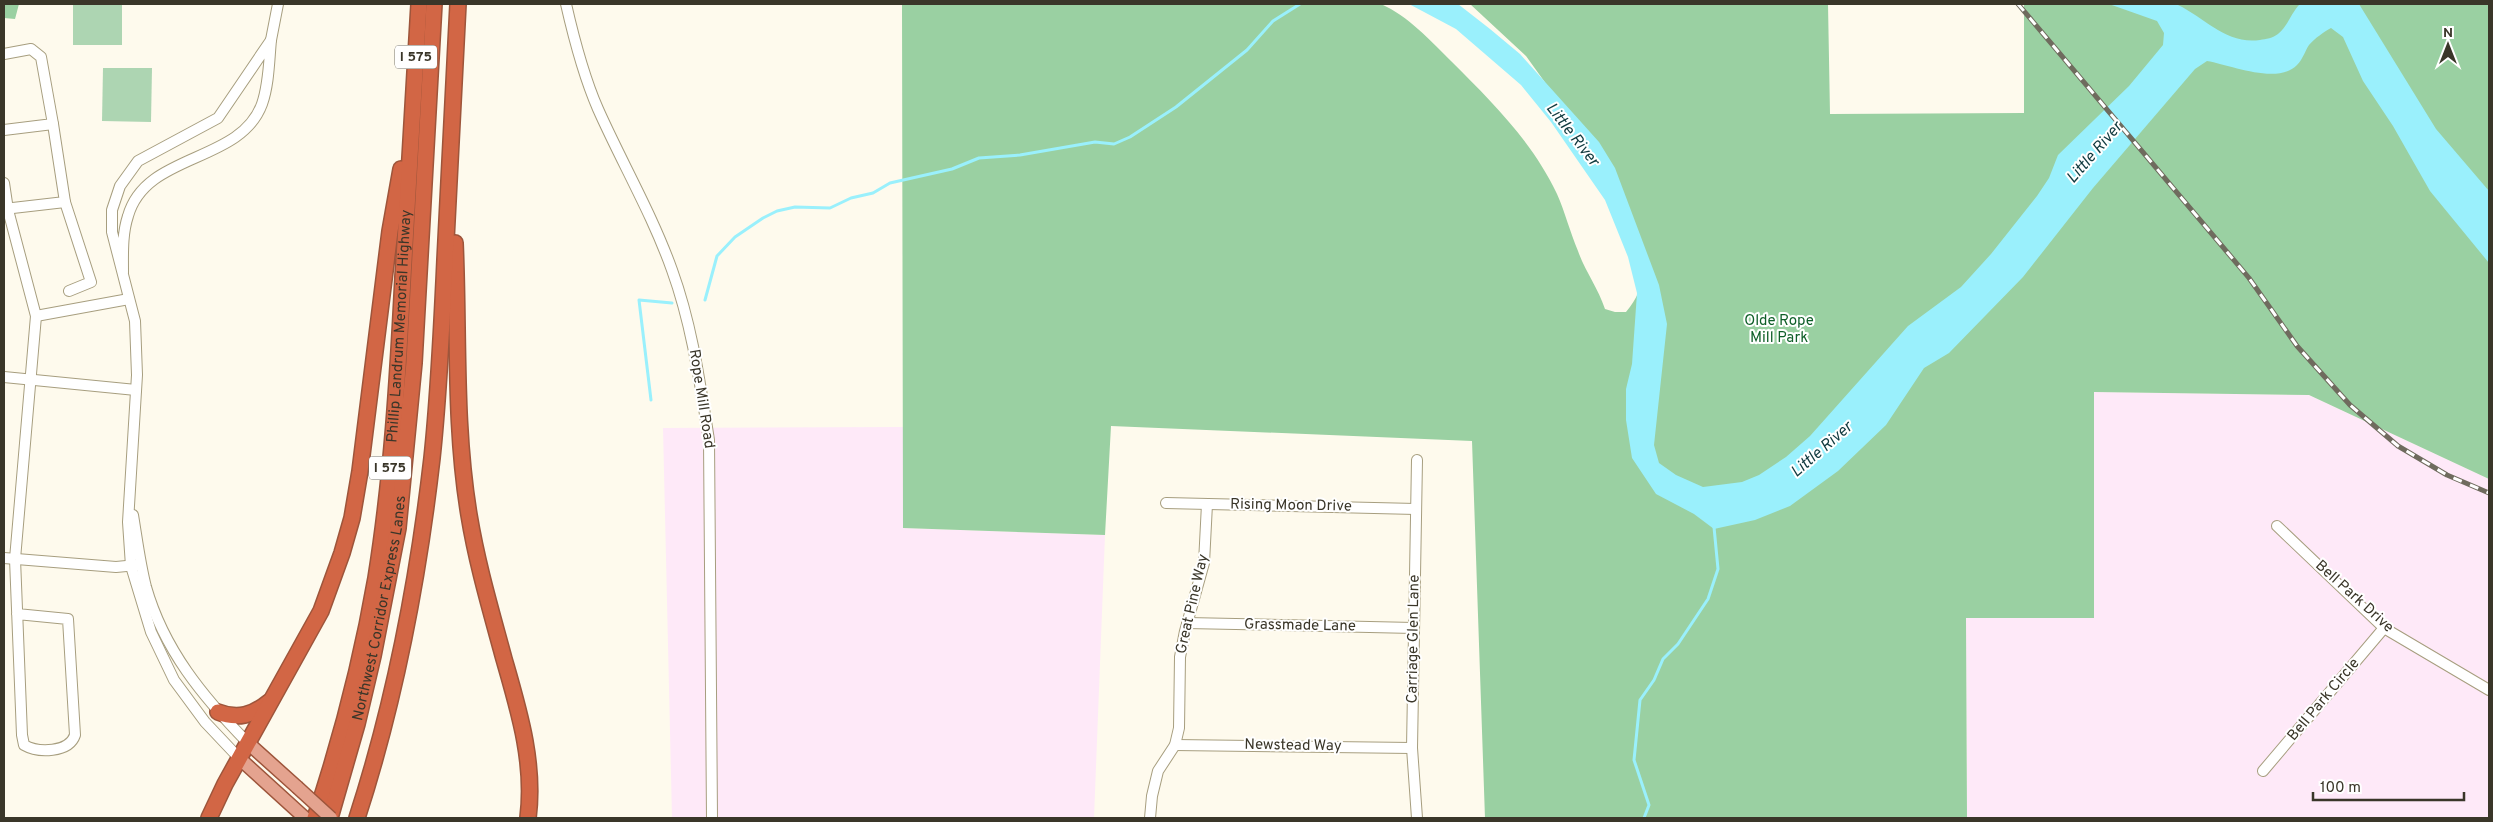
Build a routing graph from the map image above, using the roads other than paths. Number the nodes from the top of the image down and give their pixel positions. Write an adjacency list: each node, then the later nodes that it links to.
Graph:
1 (278, 4): 6 (street)
2 (418, 4): 8 (highway, Phillip Landrum Memorial Highway / I 575)
3 (434, 4): 45 (highway, Northwest Corridor Express Lanes)
4 (458, 4): 11 (highway, I 575)
5 (566, 4): 48 (street, Rope Mill Road)
6 (271, 40): 15 (street); 15 (street)
7 (4, 54): 9 (street)
8 (412, 110): 35 (highway); 44 (highway, Phillip Landrum Memorial Highway / I 575)
9 (53, 124): 10 (street); 13 (street)
10 (4, 130)
11 (450, 152): 46 (highway, I 575); 47 (highway)
12 (4, 183): 14 (street)
13 (65, 202): 14 (street); 16 (street)
14 (6, 209): 18 (street)
15 (123, 273): 17 (street)
16 (69, 290)
17 (129, 299): 18 (street); 21 (street)
18 (36, 316): 20 (street)
19 (4, 377): 20 (street)
20 (31, 380): 21 (street); 28 (street)
21 (136, 390): 29 (street)
22 (1417, 460): 25 (street, Carriage Glen Lane)
23 (1166, 503): 24 (street, Rising Moon Drive)
24 (1207, 504): 25 (street, Rising Moon Drive); 31 (street, Great Pine Way)
25 (1416, 509): 32 (street, Carriage Glen Lane)
26 (2277, 526): 33 (street, Bell Park Drive)
27 (4, 558): 28 (street)
28 (15, 559): 29 (street); 30 (street)
29 (136, 565): 36 (street); 40 (street)
30 (17, 614): 30 (street)
31 (1187, 623): 32 (street, Grassmade Lane); 38 (street, Great Pine Way)
32 (1414, 628): 39 (street, Carriage Glen Lane)
33 (2384, 628): 34 (street, Bell Park Drive); 41 (street, Bell Park Circle)
34 (2489, 690)
35 (272, 699): 36 (highway); 37 (highway)
36 (218, 712): 37 (street)
37 (248, 743): 40 (highway); 45 (main road, bridge)
38 (1175, 745): 39 (street, Newstead Way); 49 (street, Great Pine Way)
39 (1412, 748): 50 (street, Carriage Glen Lane)
40 (239, 758): 42 (highway); 43 (main road)
41 (2263, 771)
42 (209, 818)
43 (305, 818)
44 (315, 818)
45 (331, 818)
46 (357, 818)
47 (528, 818)
48 (712, 818)
49 (1150, 818)
50 (1416, 818)

